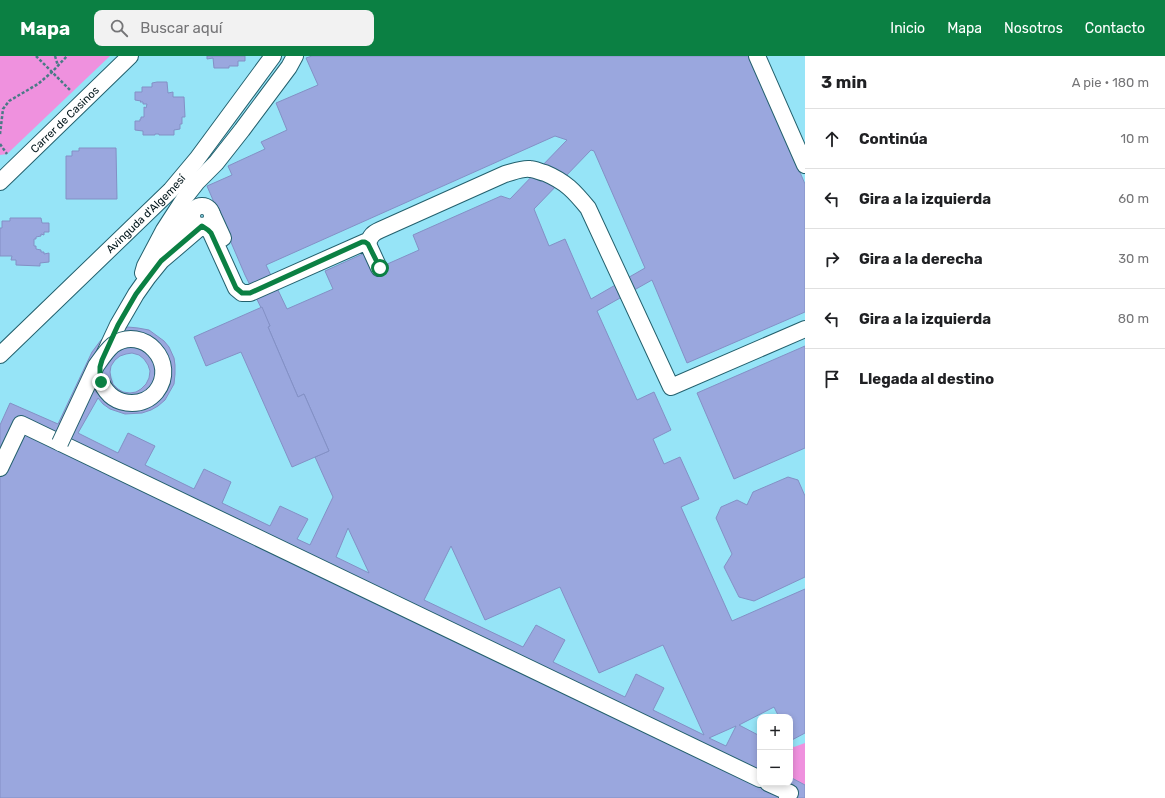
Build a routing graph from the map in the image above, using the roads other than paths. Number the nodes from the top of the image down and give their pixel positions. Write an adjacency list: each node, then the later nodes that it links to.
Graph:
1 (130, 56): 7 (street, Carrer de Casinos)
2 (273, 56): 15 (street, Avinguda d'Algemesí)
3 (757, 56): 6 (street)
4 (294, 60): 5 (street)
5 (216, 163): 8 (street); 9 (street)
6 (805, 164)
7 (0, 182)
8 (194, 186): 9 (street); 11 (street)
9 (202, 215): 10 (street); 11 (street); 13 (street)
10 (368, 244): 12 (street); 14 (street)
11 (150, 258): 13 (street)
12 (380, 268)
13 (136, 294): 16 (street, bridge)
14 (805, 329)
15 (0, 355)
16 (60, 443): 17 (street); 18 (street)
17 (0, 468)
18 (757, 778)
19 (775, 786): 20 (street)
20 (787, 798)

